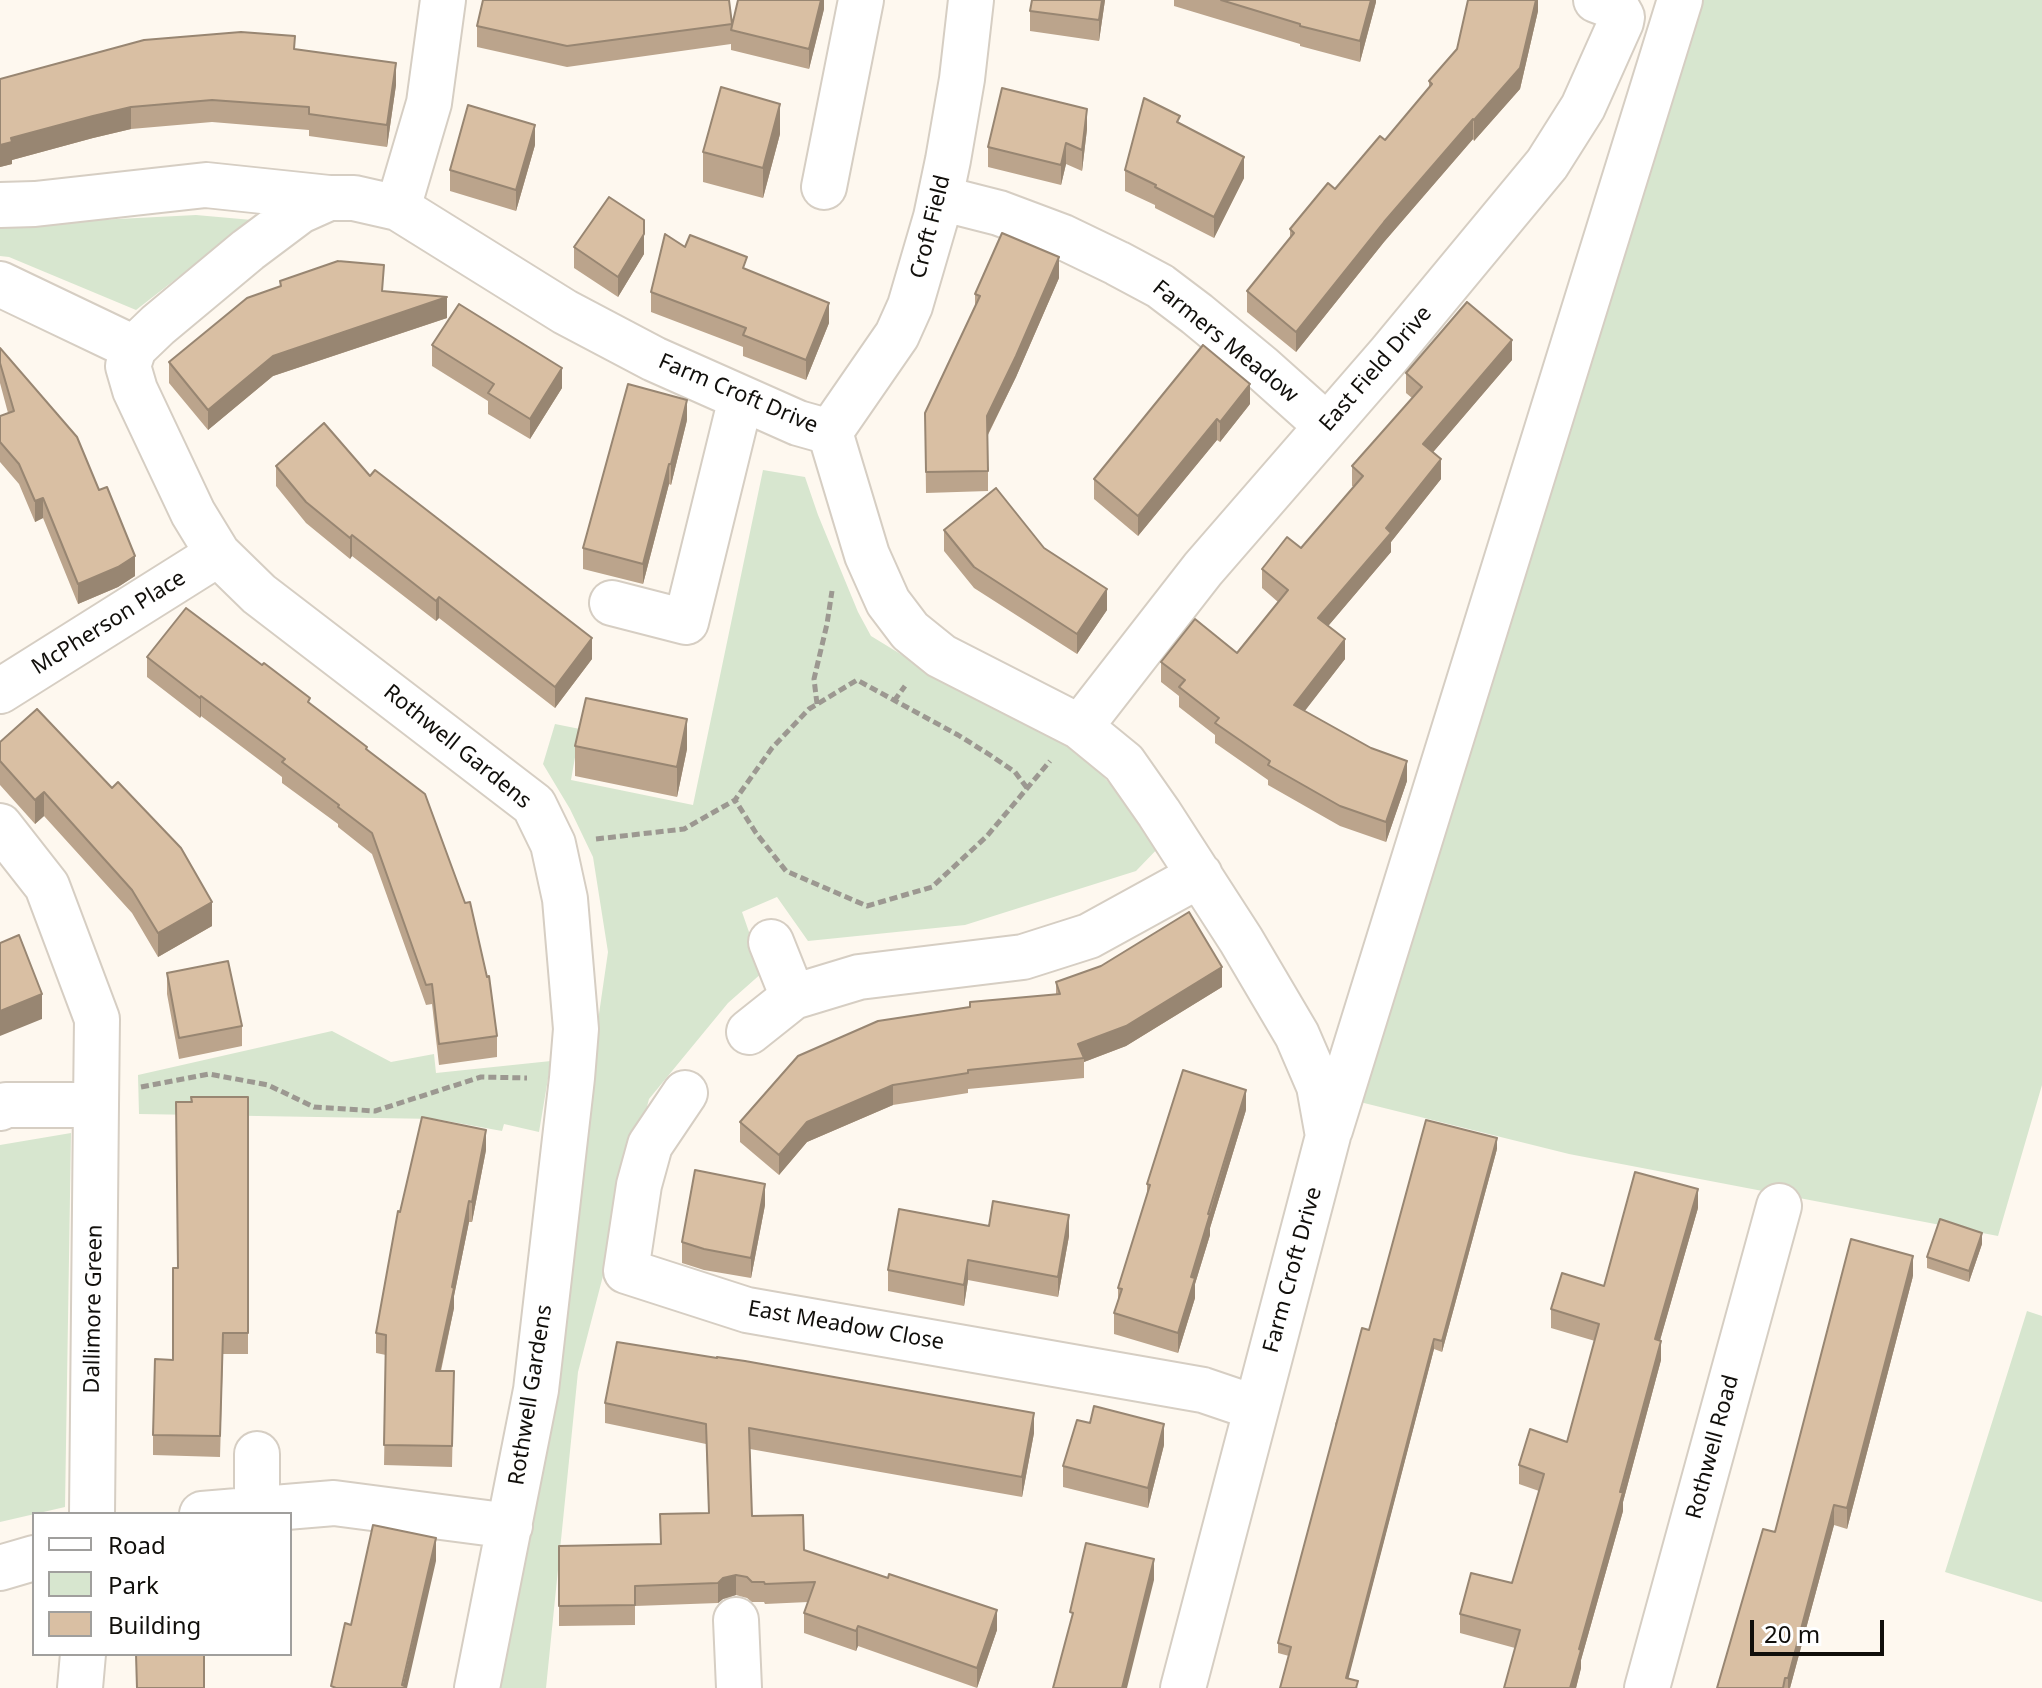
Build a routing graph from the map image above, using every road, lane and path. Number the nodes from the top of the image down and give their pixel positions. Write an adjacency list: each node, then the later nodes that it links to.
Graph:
1 (443, 0): 10 (street)
2 (861, 0): 6 (street)
3 (971, 0): 8 (street, Croft Field)
4 (1596, 0): 14 (street, East Field Drive)
5 (1680, 0): 34 (street)
6 (824, 187)
7 (329, 198): 9 (street, Farm Croft Drive); 10 (street, Farm Croft Drive); 12 (street)
8 (940, 198): 14 (street, Farmers Meadow); 15 (street, Croft Field)
9 (0, 205)
10 (398, 208): 13 (street, Farm Croft Drive)
11 (0, 284): 12 (street)
12 (134, 348): 16 (street, Rothwell Gardens)
13 (741, 398): 15 (street, Farm Croft Drive); 18 (street)
14 (1327, 426): 21 (street, East Field Drive)
15 (830, 432): 21 (street, Farm Croft Drive)
16 (218, 554): 19 (street, McPherson Place); 25 (street, Rothwell Gardens)
17 (833, 586): 20 (path)
18 (612, 603)
19 (0, 691)
20 (817, 704): 22 (path); 23 (path)
21 (1080, 727): 22 (path); 26 (street, Farm Croft Drive)
22 (1027, 788): 23 (path)
23 (735, 800): 25 (path)
24 (0, 826): 32 (street, Dallimore Green)
25 (553, 844): 30 (street, Rothwell Gardens)
26 (1200, 875): 28 (street); 34 (street, Farm Croft Drive)
27 (771, 942): 28 (street)
28 (793, 997): 29 (street)
29 (749, 1032)
30 (572, 1078): 32 (path); 40 (street, Rothwell Gardens)
31 (685, 1093): 36 (street, East Meadow Close)
32 (96, 1105): 33 (street); 38 (street, Dallimore Green)
33 (0, 1108)
34 (1328, 1136): 36 (street, Farm Croft Drive)
35 (1779, 1206): 49 (street, Rothwell Road)
36 (1256, 1408): 48 (street, Farm Croft Drive)
37 (257, 1454): 39 (street)
38 (92, 1512)
39 (257, 1512): 40 (street)
40 (510, 1526): 46 (street, Rothwell Gardens)
41 (32, 1559): 42 (street)
42 (0, 1568)
43 (736, 1620): 47 (street)
44 (83, 1656): 45 (street)
45 (80, 1688)
46 (477, 1688)
47 (739, 1688)
48 (1183, 1688)
49 (1647, 1688)

